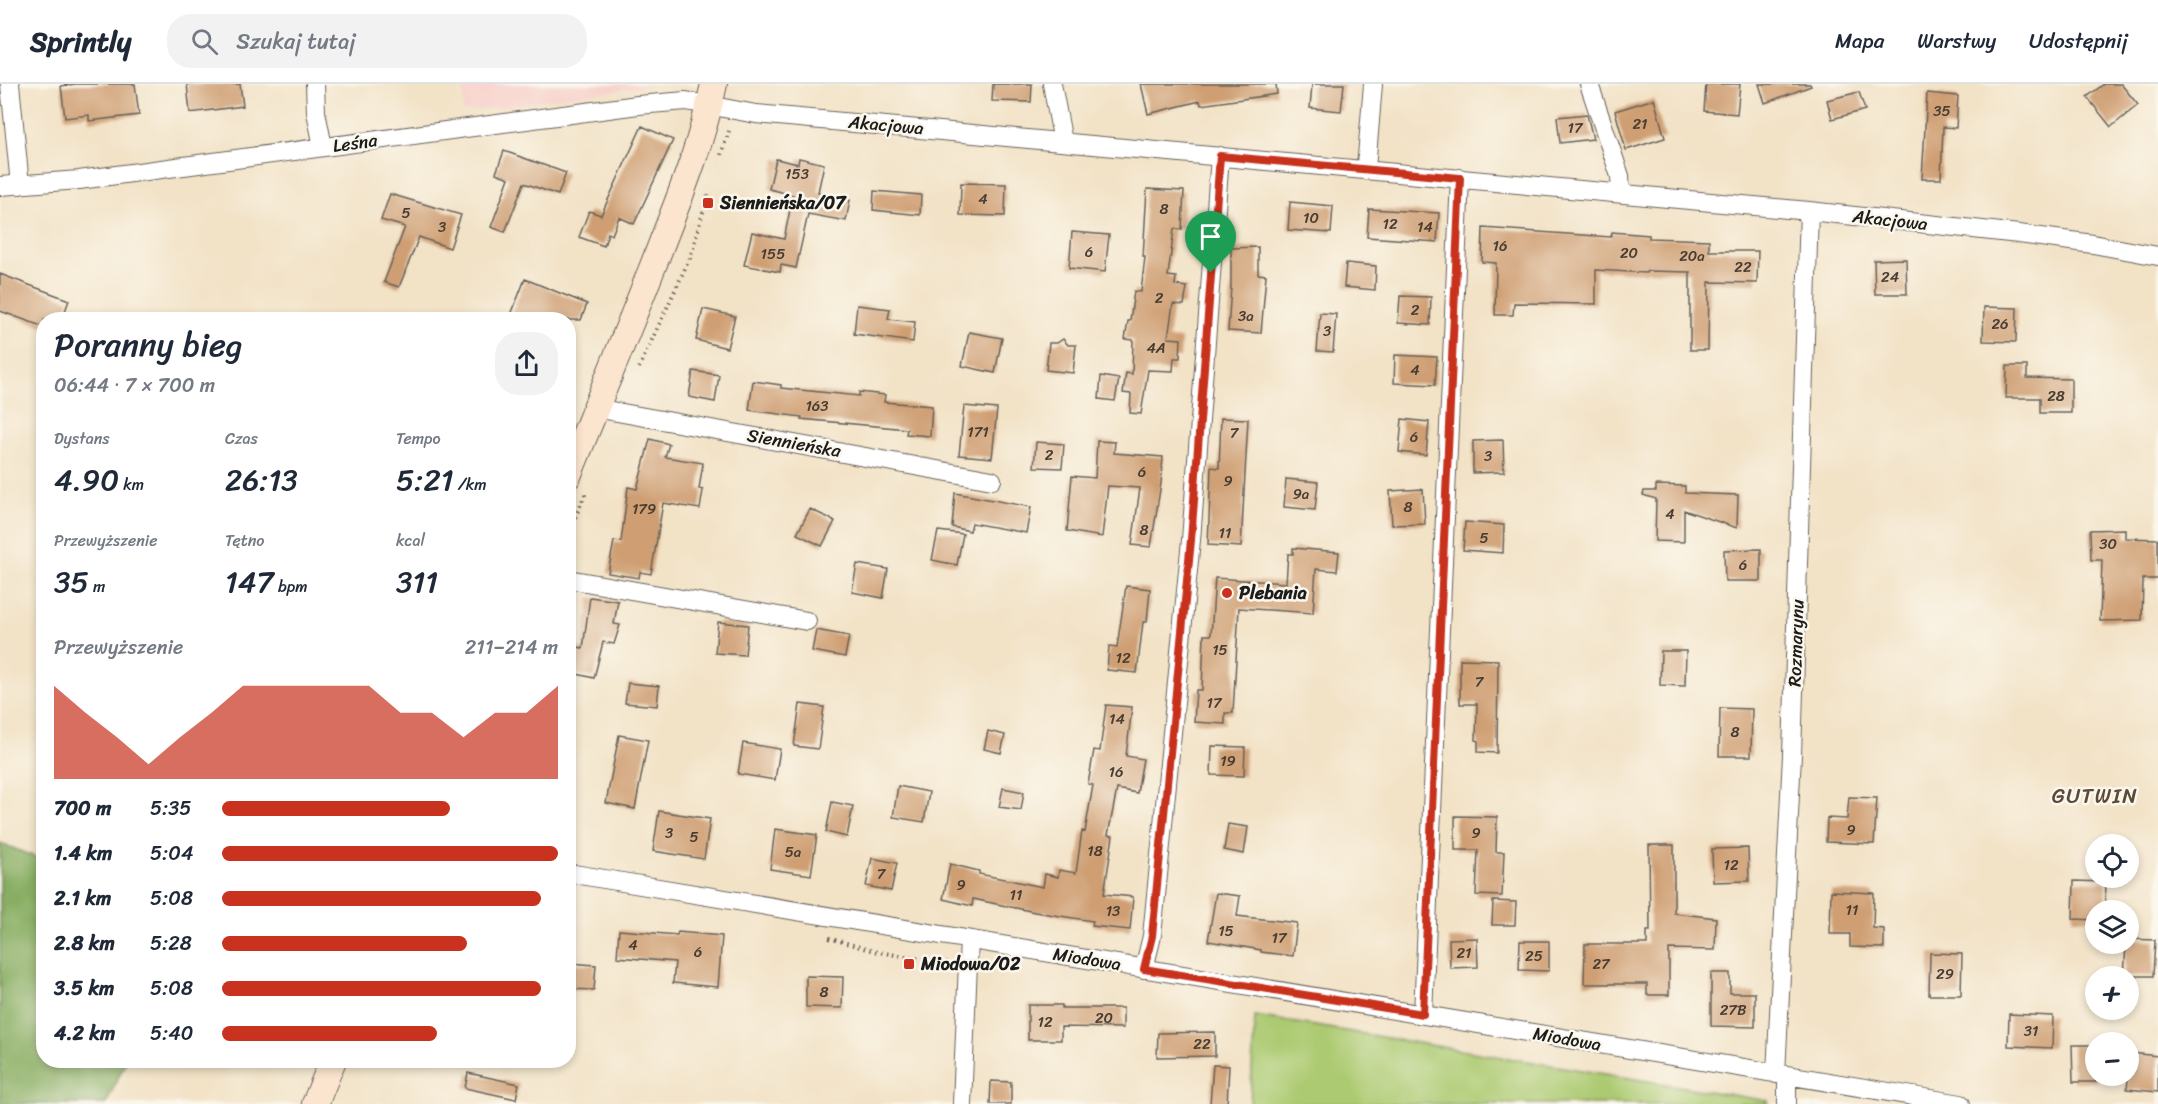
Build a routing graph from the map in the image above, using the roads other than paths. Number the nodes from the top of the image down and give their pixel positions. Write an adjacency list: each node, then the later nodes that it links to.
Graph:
1 (10, 84): 12 (street)
2 (315, 84): 8 (street)
3 (1052, 84): 7 (street)
4 (1373, 84): 10 (street)
5 (1589, 84): 14 (street)
6 (712, 95): 7 (street, Akacjowa); 8 (street, Leśna); 17 (main road)
7 (1063, 142): 9 (street, Akacjowa)
8 (323, 147): 12 (street, Leśna)
9 (1220, 156): 10 (street, Akacjowa); 24 (street)
10 (1365, 169): 11 (street, Akacjowa)
11 (1460, 178): 14 (street, Akacjowa); 25 (street)
12 (20, 185): 13 (street, Leśna)
13 (0, 186)
14 (1622, 193): 15 (street, Akacjowa)
15 (1809, 211): 16 (street, Akacjowa); 27 (street, Rozmarynu)
16 (2158, 256)
17 (596, 408): 18 (main road); 19 (street, Siennieńska)
18 (576, 457)
19 (992, 480)
20 (576, 580): 21 (street)
21 (807, 621)
22 (576, 874): 23 (street, Miodowa)
23 (969, 940): 24 (street, Miodowa); 29 (street)
24 (1144, 969): 25 (street, Miodowa)
25 (1423, 1014): 27 (street, Miodowa)
26 (330, 1068): 28 (main road)
27 (1782, 1075): 30 (street, Rozmarynu); 31 (street, Miodowa)
28 (315, 1104)
29 (962, 1104)
30 (1786, 1104)
31 (1961, 1104)

